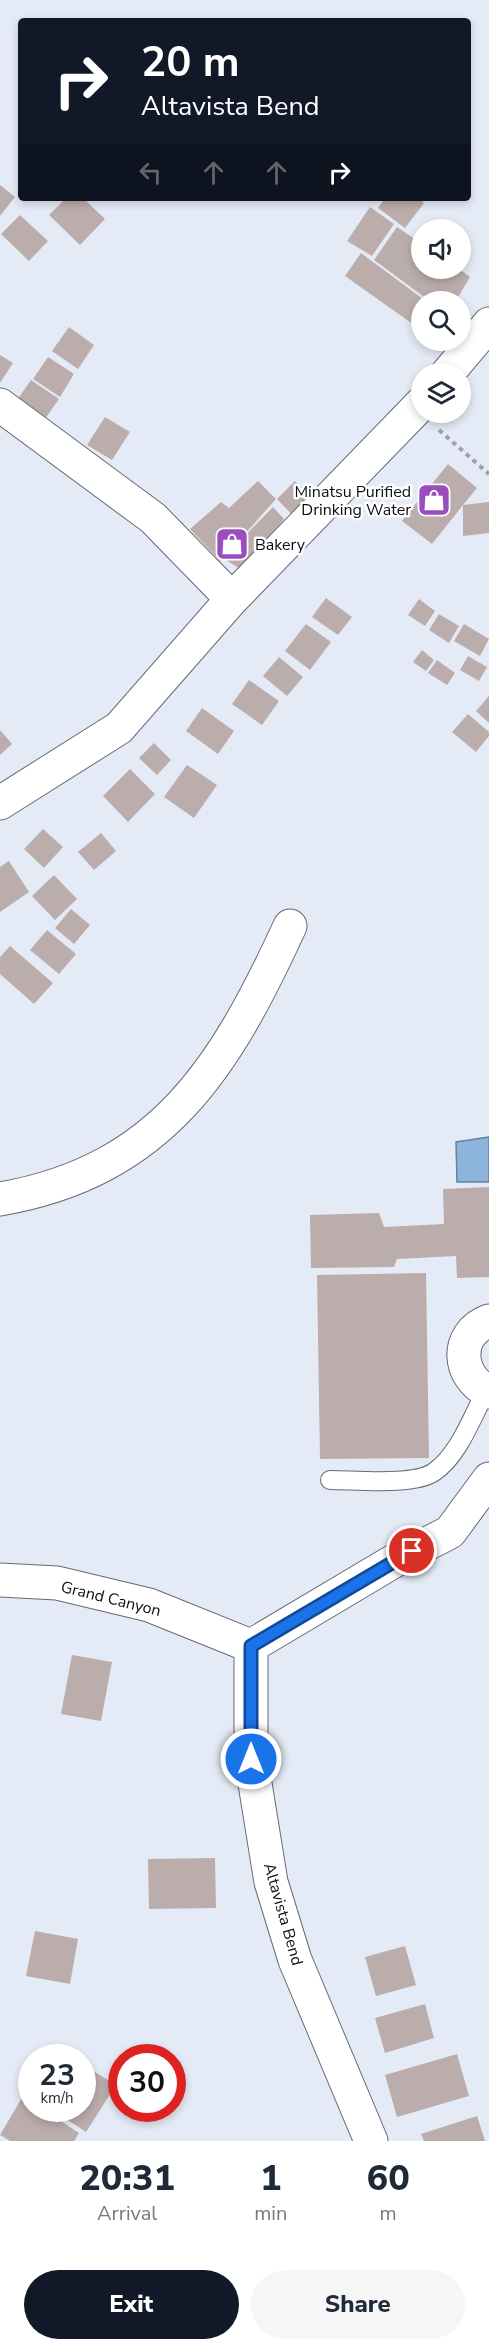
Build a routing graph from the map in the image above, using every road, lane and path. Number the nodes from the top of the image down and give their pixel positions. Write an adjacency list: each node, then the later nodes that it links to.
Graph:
1 (489, 324): 2 (street)
2 (456, 363)
3 (0, 405): 7 (street)
4 (411, 414): 7 (street)
5 (436, 423): 6 (path)
6 (489, 474)
7 (232, 599): 8 (street)
8 (0, 803)
9 (290, 926): 10 (street)
10 (0, 1199)
11 (489, 1321): 12 (street)
12 (488, 1392): 14 (lane)
13 (489, 1479): 16 (street)
14 (330, 1480)
15 (489, 1521): 16 (street)
16 (450, 1532): 18 (street)
17 (0, 1580): 18 (street, Grand Canyon)
18 (251, 1646): 19 (street, Altavista Bend)
19 (371, 2141)

